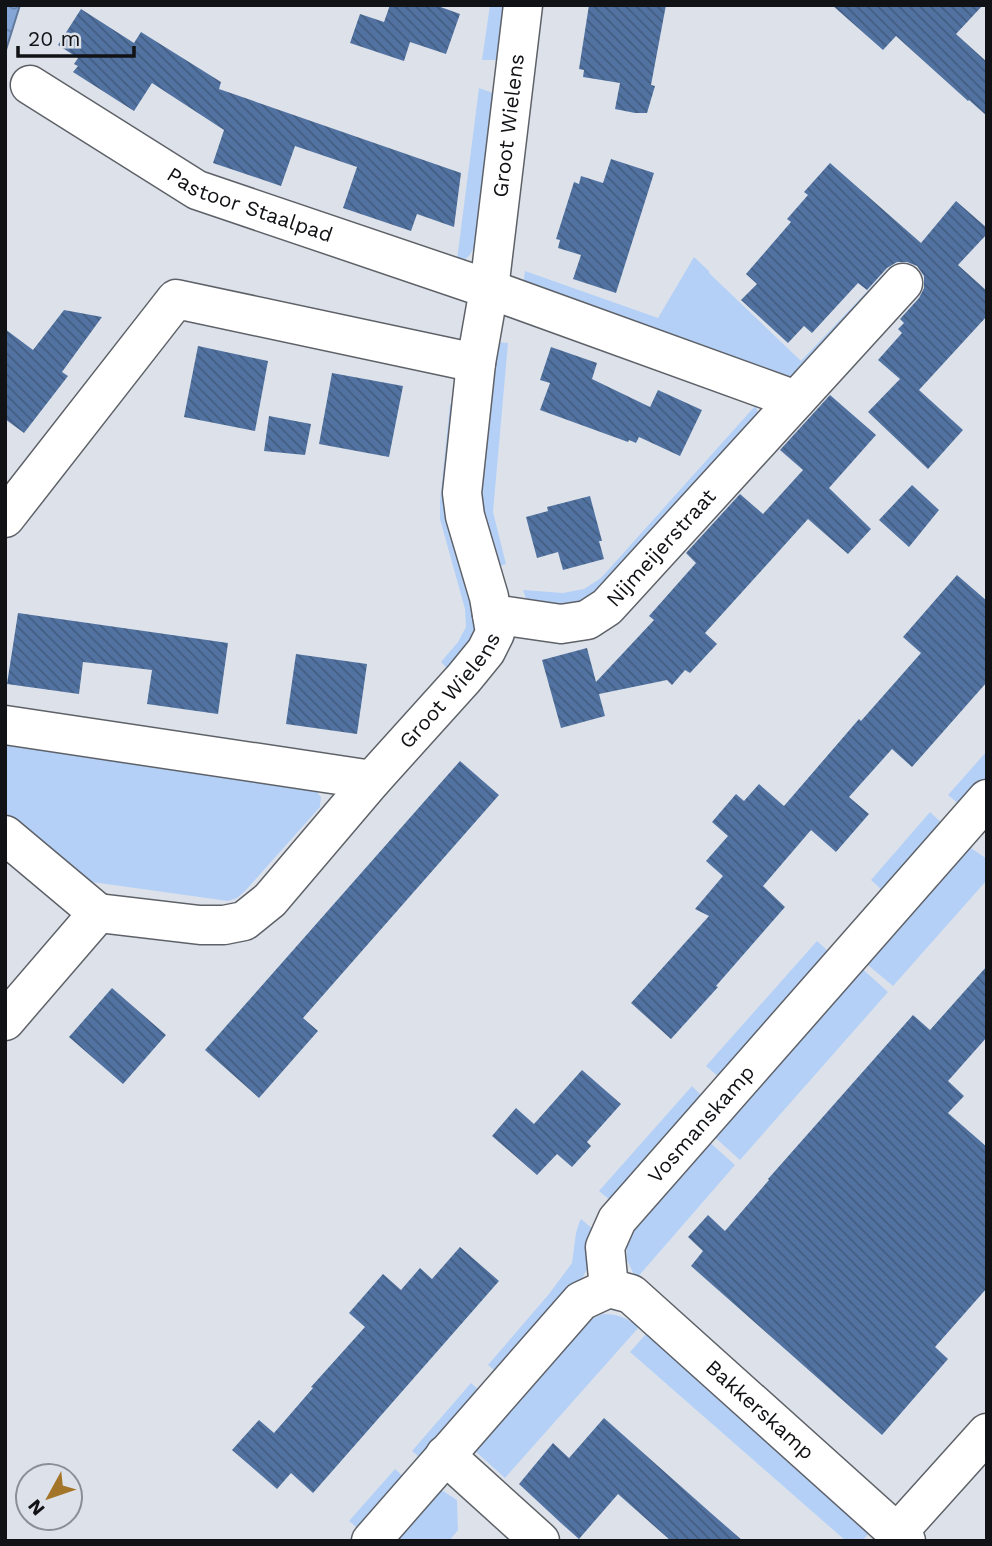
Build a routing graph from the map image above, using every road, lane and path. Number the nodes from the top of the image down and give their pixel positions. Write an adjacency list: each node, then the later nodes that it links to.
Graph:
1 (523, 5): 4 (street, Groot Wielens)
2 (30, 85): 4 (street, Pastoor Staalpad)
3 (903, 283): 6 (street, Nijmeijerstraat)
4 (489, 289): 5 (street, Groot Wielens); 6 (street)
5 (476, 363): 7 (street); 8 (street, Groot Wielens)
6 (796, 400): 8 (street, Nijmeijerstraat)
7 (5, 517)
8 (492, 614): 10 (street, Groot Wielens)
9 (5, 725): 10 (street)
10 (372, 780): 13 (street, Groot Wielens)
11 (981, 817): 15 (street, Vosmanskamp)
12 (5, 835): 13 (street)
13 (98, 913): 14 (street)
14 (5, 1021)
15 (609, 1288): 17 (street); 18 (street, Bakkerskamp)
16 (987, 1433): 18 (street)
17 (445, 1455): 19 (street); 20 (street)
18 (902, 1537)
19 (371, 1541)
20 (540, 1541)

